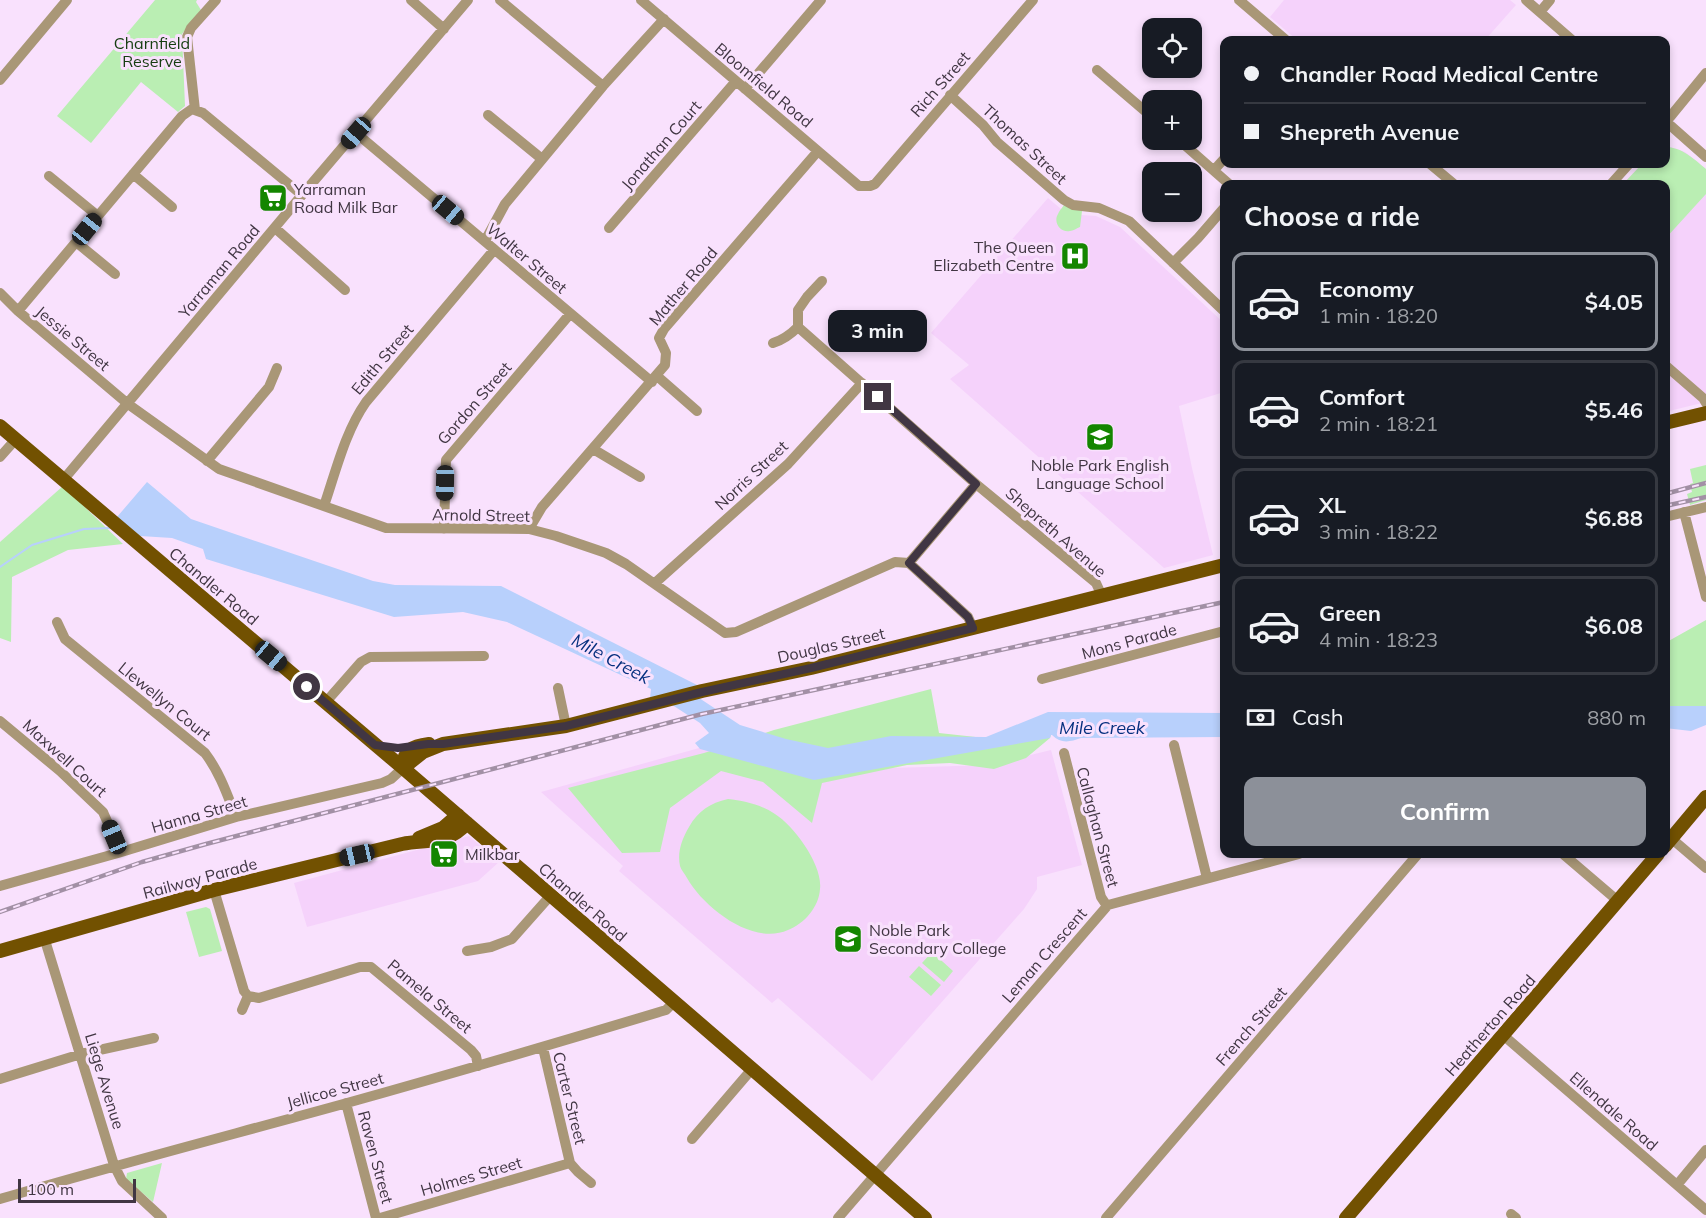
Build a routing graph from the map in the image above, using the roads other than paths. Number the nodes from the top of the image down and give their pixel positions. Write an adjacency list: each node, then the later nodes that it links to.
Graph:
1 (67, 0): 20 (street)
2 (216, 0): 26 (street)
3 (411, 0): 15 (street)
4 (468, 0): 15 (street, Yarraman Road)
5 (500, 0): 22 (street)
6 (641, 0): 12 (street, Bloomfield Road)
7 (821, 0): 23 (street)
8 (1033, 0): 24 (street, Rich Street)
9 (1239, 0): 16 (street)
10 (1526, 0): 13 (street)
11 (1550, 0): 13 (street)
12 (653, 4): 14 (street, Bloomfield Road)
13 (1540, 12): 17 (street)
14 (664, 19): 21 (street, Bloomfield Road); 22 (street)
15 (444, 29): 30 (street, Yarraman Road)
16 (1281, 36)
17 (1567, 36)
18 (1097, 69): 25 (street)
19 (1706, 73): 28 (street)
20 (0, 80)
21 (736, 81): 23 (street, Bloomfield Road); 50 (street, Jonathan Court)
22 (603, 86): 34 (street)
23 (745, 89): 32 (street, Bloomfield Road)
24 (950, 95): 44 (street, Rich Street); 54 (street, Thomas Street)
25 (1142, 108)
26 (195, 110): 39 (street); 45 (street)
27 (488, 115): 34 (street)
28 (1670, 119)
29 (1670, 124): 33 (street)
30 (356, 133): 45 (street, Yarraman Road); 51 (street, Walter Street)
31 (1191, 150): 38 (street)
32 (818, 151): 44 (street, Bloomfield Road); 66 (street, Mather Road)
33 (1706, 157)
34 (542, 159): 51 (street)
35 (1220, 163): 38 (street)
36 (1435, 168): 42 (street)
37 (1625, 168): 43 (street)
38 (1214, 170): 41 (street)
39 (133, 174): 46 (street); 48 (street)
40 (49, 176): 48 (street)
41 (1225, 180)
42 (1449, 180)
43 (1615, 180)
44 (870, 186)
45 (302, 195): 49 (street, Yarraman Road)
46 (172, 207)
47 (1220, 213): 54 (street)
48 (98, 216): 52 (street)
49 (274, 228): 57 (street); 69 (street, Yarraman Road)
50 (609, 228)
51 (485, 241): 53 (street, Walter Street)
52 (76, 242): 55 (street); 60 (street)
53 (494, 250): 61 (street, Walter Street); 81 (street, Edith Street)
54 (1173, 263): 59 (street, Thomas Street)
55 (115, 274)
56 (822, 281): 62 (street)
57 (345, 290)
58 (0, 293): 60 (street, Jessie Street)
59 (1220, 307)
60 (18, 312): 69 (street, Jessie Street)
61 (570, 314): 66 (street, Walter Street); 85 (street, Gordon Street)
62 (798, 327): 63 (street); 67 (street, Shepreth Avenue)
63 (773, 343)
64 (277, 368): 77 (street)
65 (1670, 369): 68 (street)
66 (655, 379): 70 (street, Walter Street); 75 (street, Mather Road)
67 (862, 383): 80 (street, Shepreth Avenue); 89 (street, Norris Street)
68 (1706, 403)
69 (128, 404): 77 (street, Arnold Street); 79 (street, Yarraman Road)
70 (697, 411)
71 (1706, 413): 72 (main road)
72 (1670, 422)
73 (0, 426): 74 (main road, Chandler Road)
74 (16, 439): 76 (street); 79 (main road, Chandler Road)
75 (593, 449): 78 (street); 86 (street, Mather Road)
76 (0, 457)
77 (207, 461): 81 (street, Arnold Street)
78 (640, 477)
79 (64, 479): 98 (main road, Chandler Road)
80 (976, 484): 87 (street); 90 (street, Shepreth Avenue)
81 (324, 506): 85 (street, Arnold Street)
82 (1706, 507): 83 (street)
83 (1684, 512): 84 (street); 91 (street)
84 (1670, 516)
85 (444, 529): 86 (street, Arnold Street)
86 (529, 529): 89 (street, Arnold Street)
87 (909, 563): 89 (street, Arnold Street); 93 (street)
88 (1220, 566): 90 (main road, Douglas Street)
89 (654, 583)
90 (1102, 596): 93 (main road, Douglas Street)
91 (1706, 597)
92 (57, 622): 109 (street, Llewellyn Court)
93 (973, 628): 100 (main road, Douglas Street)
94 (1220, 632): 96 (street, Mons Parade)
95 (484, 656): 98 (street)
96 (1042, 679)
97 (558, 688): 100 (street)
98 (325, 702): 102 (main road, Chandler Road)
99 (0, 721): 113 (street, Maxwell Court)
100 (566, 726): 101 (main road, Douglas Street)
101 (446, 744): 103 (main road, Douglas Street); 106 (main road, Douglas Street); 107 (main road)
102 (375, 745): 103 (main road, Douglas Street); 106 (main road, Chandler Road)
103 (422, 745): 106 (main road)
104 (1174, 745): 119 (street)
105 (1064, 753): 124 (street, Callaghan Street)
106 (403, 768): 107 (main road, Chandler Road); 109 (street, Hanna Street)
107 (418, 781): 110 (main road, Chandler Road)
108 (1706, 797): 111 (main road)
109 (236, 817): 113 (street, Hanna Street)
110 (462, 819): 121 (main road, Railway Parade); 122 (main road, Chandler Road)
111 (1670, 836)
112 (1670, 841): 118 (street)
113 (118, 853): 120 (street, Hanna Street)
114 (1284, 858): 119 (street, Leman Crescent)
115 (1415, 858): 152 (street, French Street)
116 (1568, 858): 123 (street)
117 (1655, 858): 123 (main road, Heatherton Road)
118 (1706, 868)
119 (1207, 878): 124 (street, Leman Crescent)
120 (0, 886)
121 (214, 890): 125 (main road, Railway Parade); 128 (street)
122 (551, 896): 127 (street); 129 (main road, Chandler Road)
123 (1618, 901): 131 (main road, Heatherton Road)
124 (1107, 906): 143 (street, Leman Crescent)
125 (44, 937): 126 (main road, Railway Parade); 134 (street, Liege Avenue)
126 (0, 951)
127 (467, 951)
128 (248, 996): 130 (street); 135 (street, Pamela Street)
129 (674, 1002): 133 (street, Jellicoe Street); 136 (main road, Chandler Road)
130 (242, 1010)
131 (1503, 1035): 145 (street, Ellendale Road); 153 (main road, Heatherton Road)
132 (154, 1038): 134 (street)
133 (543, 1047): 135 (street, Jellicoe Street); 141 (street, Carter Street)
134 (81, 1054): 137 (street); 142 (street, Liege Avenue)
135 (478, 1066): 138 (street, Jellicoe Street)
136 (752, 1069): 139 (street); 143 (main road, Chandler Road)
137 (0, 1079)
138 (346, 1103): 142 (street, Jellicoe Street); 149 (street, Raven Street)
139 (692, 1139)
140 (1706, 1150): 145 (street)
141 (570, 1163): 144 (street, Carter Street); 149 (street, Holmes Street)
142 (114, 1166): 146 (street, Jellicoe Street); 148 (street, Liege Avenue)
143 (875, 1175): 150 (street, Leman Crescent); 151 (main road, Chandler Road)
144 (591, 1183)
145 (1677, 1185): 147 (street, Ellendale Road)
146 (0, 1199)
147 (1706, 1210)
148 (162, 1218)
149 (378, 1218)
150 (838, 1218)
151 (925, 1218)
152 (1106, 1218)
153 (1346, 1218)

